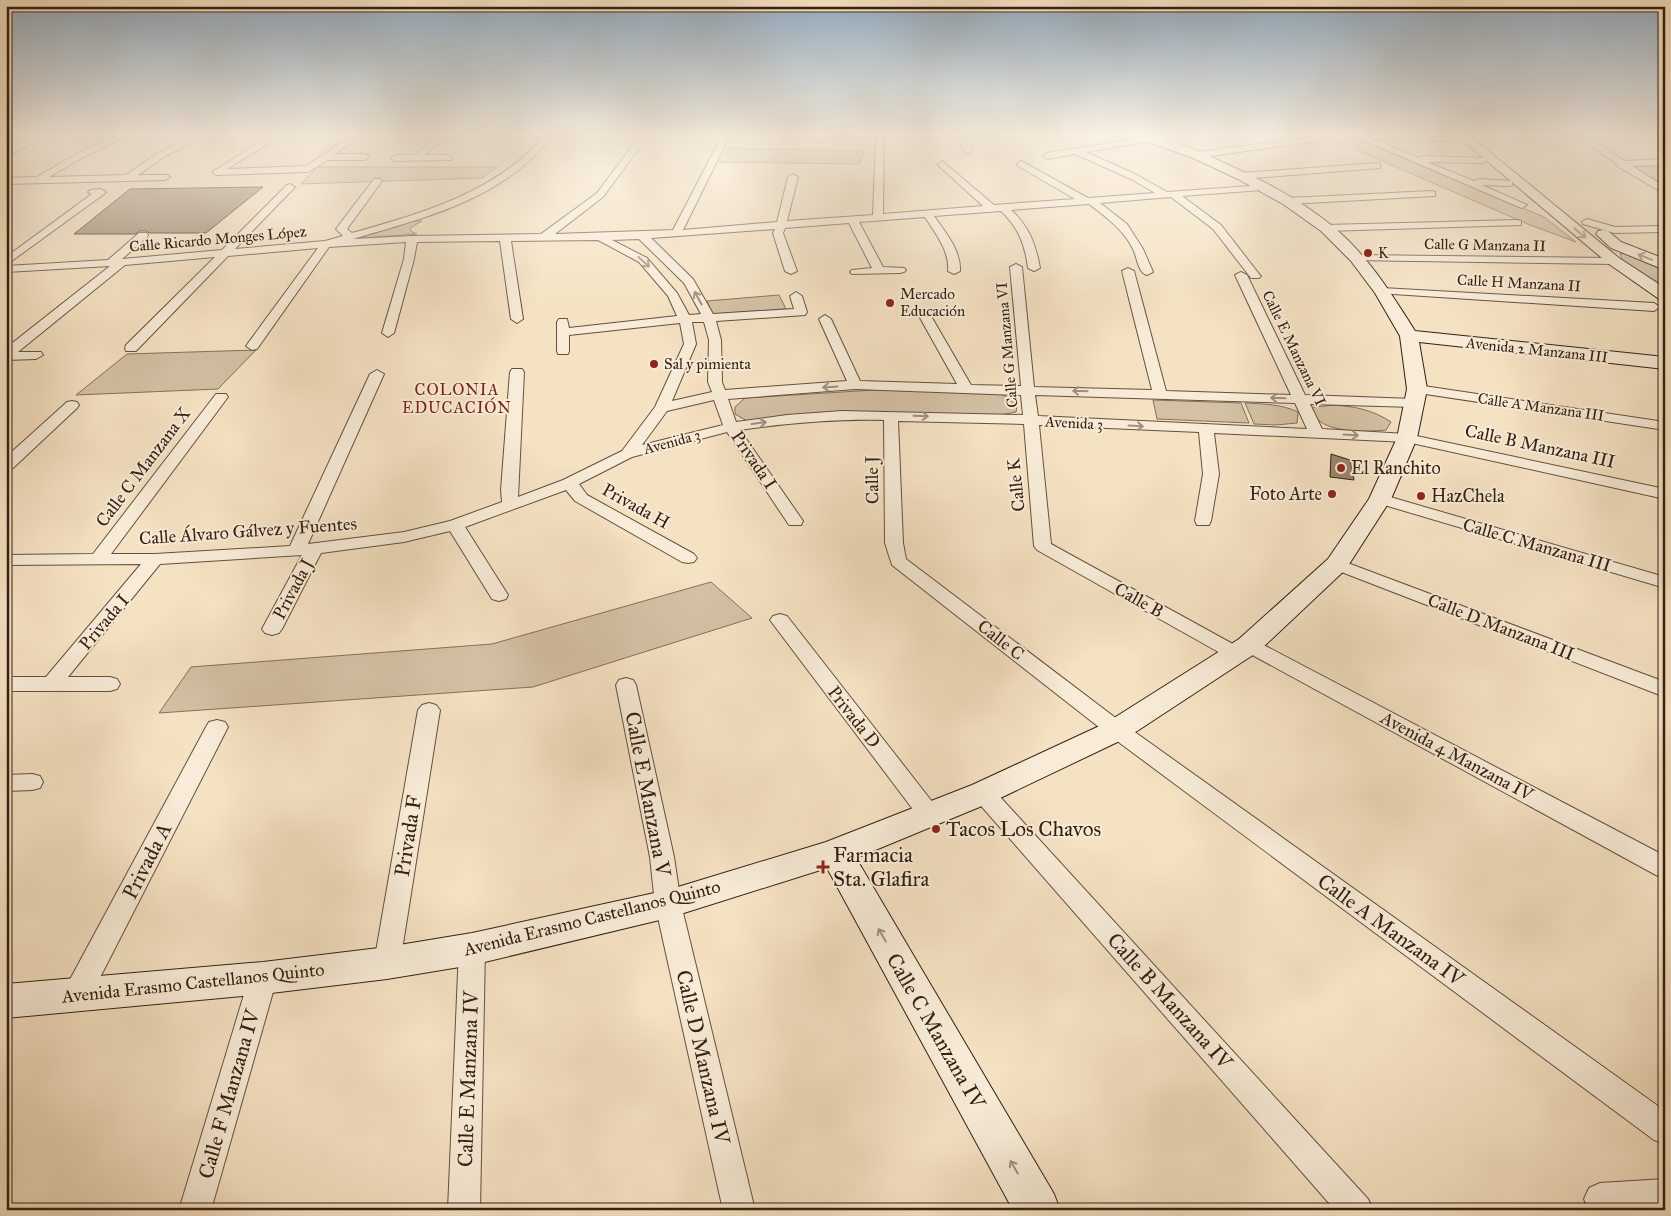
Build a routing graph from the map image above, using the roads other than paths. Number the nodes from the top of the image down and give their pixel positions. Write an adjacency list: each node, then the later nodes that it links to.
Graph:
1 (93, 192): 49 (street)
2 (285, 192): 43 (street)
3 (370, 192): 32 (street)
4 (479, 192): 32 (street)
5 (602, 192): 37 (street)
6 (697, 192): 34 (street)
7 (789, 192): 29 (street)
8 (879, 192): 25 (street)
9 (974, 192): 22 (street)
10 (1073, 192): 19 (street)
11 (1164, 192): 17 (street)
12 (1185, 192): 17 (street, Calle Ricardo Monges López)
13 (1271, 192): 20 (street, Avenida Erasmo Castellanos Quinto)
14 (1490, 192): 21 (street)
15 (1530, 192): 45 (street, one-way to 45)
16 (1550, 192): 27 (street)
17 (1169, 194): 19 (street, Calle Ricardo Monges López); 59 (street)
18 (1432, 194): 20 (street)
19 (1089, 200): 23 (street, Calle Ricardo Monges López); 57 (street)
20 (1288, 200): 30 (street, Avenida Erasmo Castellanos Quinto)
21 (1522, 205)
22 (992, 208): 23 (street, Calle Ricardo Monges López); 24 (street, Calle Ricardo Monges López)
23 (1004, 208): 50 (street)
24 (928, 214): 25 (street, Calle Ricardo Monges López); 54 (street)
25 (878, 218): 26 (street, Calle Ricardo Monges López)
26 (853, 220): 29 (street, Calle Ricardo Monges López); 51 (street)
27 (1587, 222): 31 (street); 42 (street)
28 (1517, 223): 30 (street)
29 (781, 225): 34 (street, Calle Ricardo Monges López); 53 (street)
30 (1326, 228): 44 (street, Avenida Erasmo Castellanos Quinto)
31 (1665, 229)
32 (345, 233): 41 (street)
33 (143, 234): 46 (street)
34 (676, 234): 36 (street, Calle Ricardo Monges López)
35 (1665, 235): 42 (street)
36 (642, 236): 39 (street, Calle Ricardo Monges López); 64 (street, one-way to 36)
37 (544, 237): 38 (street, Calle Ricardo Monges López); 39 (street, Calle Ricardo Monges López)
38 (505, 238): 40 (street, Calle Ricardo Monges López); 66 (street)
39 (602, 238): 67 (street, one-way to 67)
40 (412, 239): 41 (street, Calle Ricardo Monges López); 68 (street)
41 (326, 244): 43 (street, Calle Ricardo Monges López); 70 (street)
42 (1618, 245): 47 (street, one-way to 42)
43 (229, 251): 46 (street, Calle Ricardo Monges López); 71 (street)
44 (1356, 258): 45 (street, Calle G Manzana II); 60 (street, Avenida Erasmo Castellanos Quinto)
45 (1614, 261): 62 (street)
46 (116, 263): 49 (street, Calle Ricardo Monges López); 73 (street)
47 (1665, 265)
48 (1016, 267): 80 (street, Calle G Manzana VI)
49 (8, 268)
50 (1034, 268)
51 (878, 270): 52 (street); 55 (street)
52 (900, 270)
53 (791, 271)
54 (954, 271)
55 (856, 272)
56 (1128, 272): 81 (street)
57 (1147, 272)
58 (1241, 275): 85 (street, Calle E Manzana VI)
59 (1255, 276)
60 (1382, 291): 62 (street, Calle H Manzana II); 69 (street, Avenida Erasmo Castellanos Quinto)
61 (796, 296): 64 (street)
62 (1662, 299)
63 (924, 316): 79 (street)
64 (709, 318): 67 (street); 82 (street)
65 (825, 318): 78 (street)
66 (517, 319)
67 (685, 319): 72 (street); 87 (street)
68 (388, 333)
69 (1409, 336): 75 (street, Avenida 2 Manzana III); 83 (street, Avenida Erasmo Castellanos Quinto)
70 (252, 346)
71 (131, 348)
72 (563, 351)
73 (6, 355): 74 (street)
74 (36, 355)
75 (1665, 363)
76 (518, 372): 100 (street)
77 (377, 374): 106 (street, Privada J)
78 (856, 385): 79 (street, Avenida 3); 82 (street, Avenida 3, one-way to 82)
79 (965, 387): 80 (street, Avenida 3)
80 (1026, 389): 81 (street, Avenida 3, one-way to 80); 89 (street, Calle G Manzana VI)
81 (1160, 394): 85 (street, Avenida 3, one-way to 81)
82 (719, 395): 87 (street, Avenida 3); 91 (street, Privada I)
83 (1415, 396): 85 (street, Avenida 3); 90 (street, Calle A Manzana III); 94 (street, Avenida Erasmo Castellanos Quinto)
84 (221, 397): 110 (street, Calle C Manzana X)
85 (1300, 399): 93 (street, Calle E Manzana VI)
86 (72, 405): 96 (street)
87 (662, 408): 95 (street, Avenida 3)
88 (891, 415): 89 (street, Avenida 3, one-way to 89); 91 (street, Avenida 3, one-way to 88); 104 (street, Calle J)
89 (1030, 420): 92 (street, Avenida 3, one-way to 92); 105 (street, Calle K)
90 (1665, 426)
91 (731, 427): 95 (street, Avenida 3); 101 (street, Privada I)
92 (1206, 430): 93 (street, Avenida 3); 102 (street)
93 (1317, 434): 94 (street, Avenida 3, one-way to 94)
94 (1407, 438): 98 (street, Calle B Manzana III); 99 (street, Avenida Erasmo Castellanos Quinto)
95 (627, 454): 97 (street, Calle Álvaro Gálvez y Fuentes)
96 (6, 466)
97 (569, 483): 100 (street, Calle Álvaro Gálvez y Fuentes); 107 (street, Privada H)
98 (1665, 494)
99 (1380, 499): 111 (street, Avenida Erasmo Castellanos Quinto); 112 (street, Calle C Manzana III)
100 (511, 505): 103 (street, Calle Álvaro Gálvez y Fuentes)
101 (796, 521)
102 (1203, 521)
103 (455, 525): 106 (street, Calle Álvaro Gálvez y Fuentes); 113 (street)
104 (894, 543): 124 (street, Calle C)
105 (1042, 546): 116 (street, Calle B)
106 (305, 550): 108 (street, Calle Álvaro Gálvez y Fuentes); 115 (street, Privada J)
107 (688, 558)
108 (155, 559): 110 (street, Calle Álvaro Gálvez y Fuentes); 119 (street, Privada I)
109 (6, 560): 110 (street, Calle Álvaro Gálvez y Fuentes)
110 (98, 560)
111 (1337, 564): 116 (street, Avenida Erasmo Castellanos Quinto); 121 (street, Calle D Manzana III)
112 (1665, 582)
113 (499, 595)
114 (780, 620): 128 (street, Privada D)
115 (272, 629)
116 (1242, 649): 124 (street, Avenida Erasmo Castellanos Quinto); 130 (street, Avenida 4 Manzana IV)
117 (6, 684): 119 (street)
118 (110, 684): 119 (street)
119 (51, 685)
120 (626, 685): 131 (street, Calle E Manzana V)
121 (1665, 690)
122 (428, 710): 133 (street, Privada F)
123 (217, 727): 135 (street, Privada A)
124 (1117, 730): 127 (street, Avenida Erasmo Castellanos Quinto); 137 (street, Calle A Manzana IV)
125 (32, 782): 126 (street)
126 (6, 783)
127 (983, 793): 128 (street, Avenida Erasmo Castellanos Quinto); 144 (street, Calle B Manzana IV)
128 (929, 814): 129 (street, Avenida Erasmo Castellanos Quinto)
129 (835, 852): 131 (street, Avenida Erasmo Castellanos Quinto); 143 (street, Calle C Manzana IV, one-way to 129)
130 (1665, 868)
131 (668, 904): 132 (street, Avenida Erasmo Castellanos Quinto); 142 (street, Calle D Manzana IV)
132 (472, 949): 133 (street, Avenida Erasmo Castellanos Quinto); 141 (street, Calle E Manzana IV)
133 (387, 963): 134 (street, Avenida Erasmo Castellanos Quinto)
134 (263, 978): 135 (street, Avenida Erasmo Castellanos Quinto); 140 (street, Calle F Manzana IV)
135 (77, 994): 136 (street, Avenida Erasmo Castellanos Quinto)
136 (6, 1001)
137 (1665, 1129)
138 (1665, 1195): 139 (street)
139 (1600, 1199)
140 (196, 1210)
141 (464, 1210)
142 (739, 1210)
143 (1038, 1210)
144 (1357, 1210)

